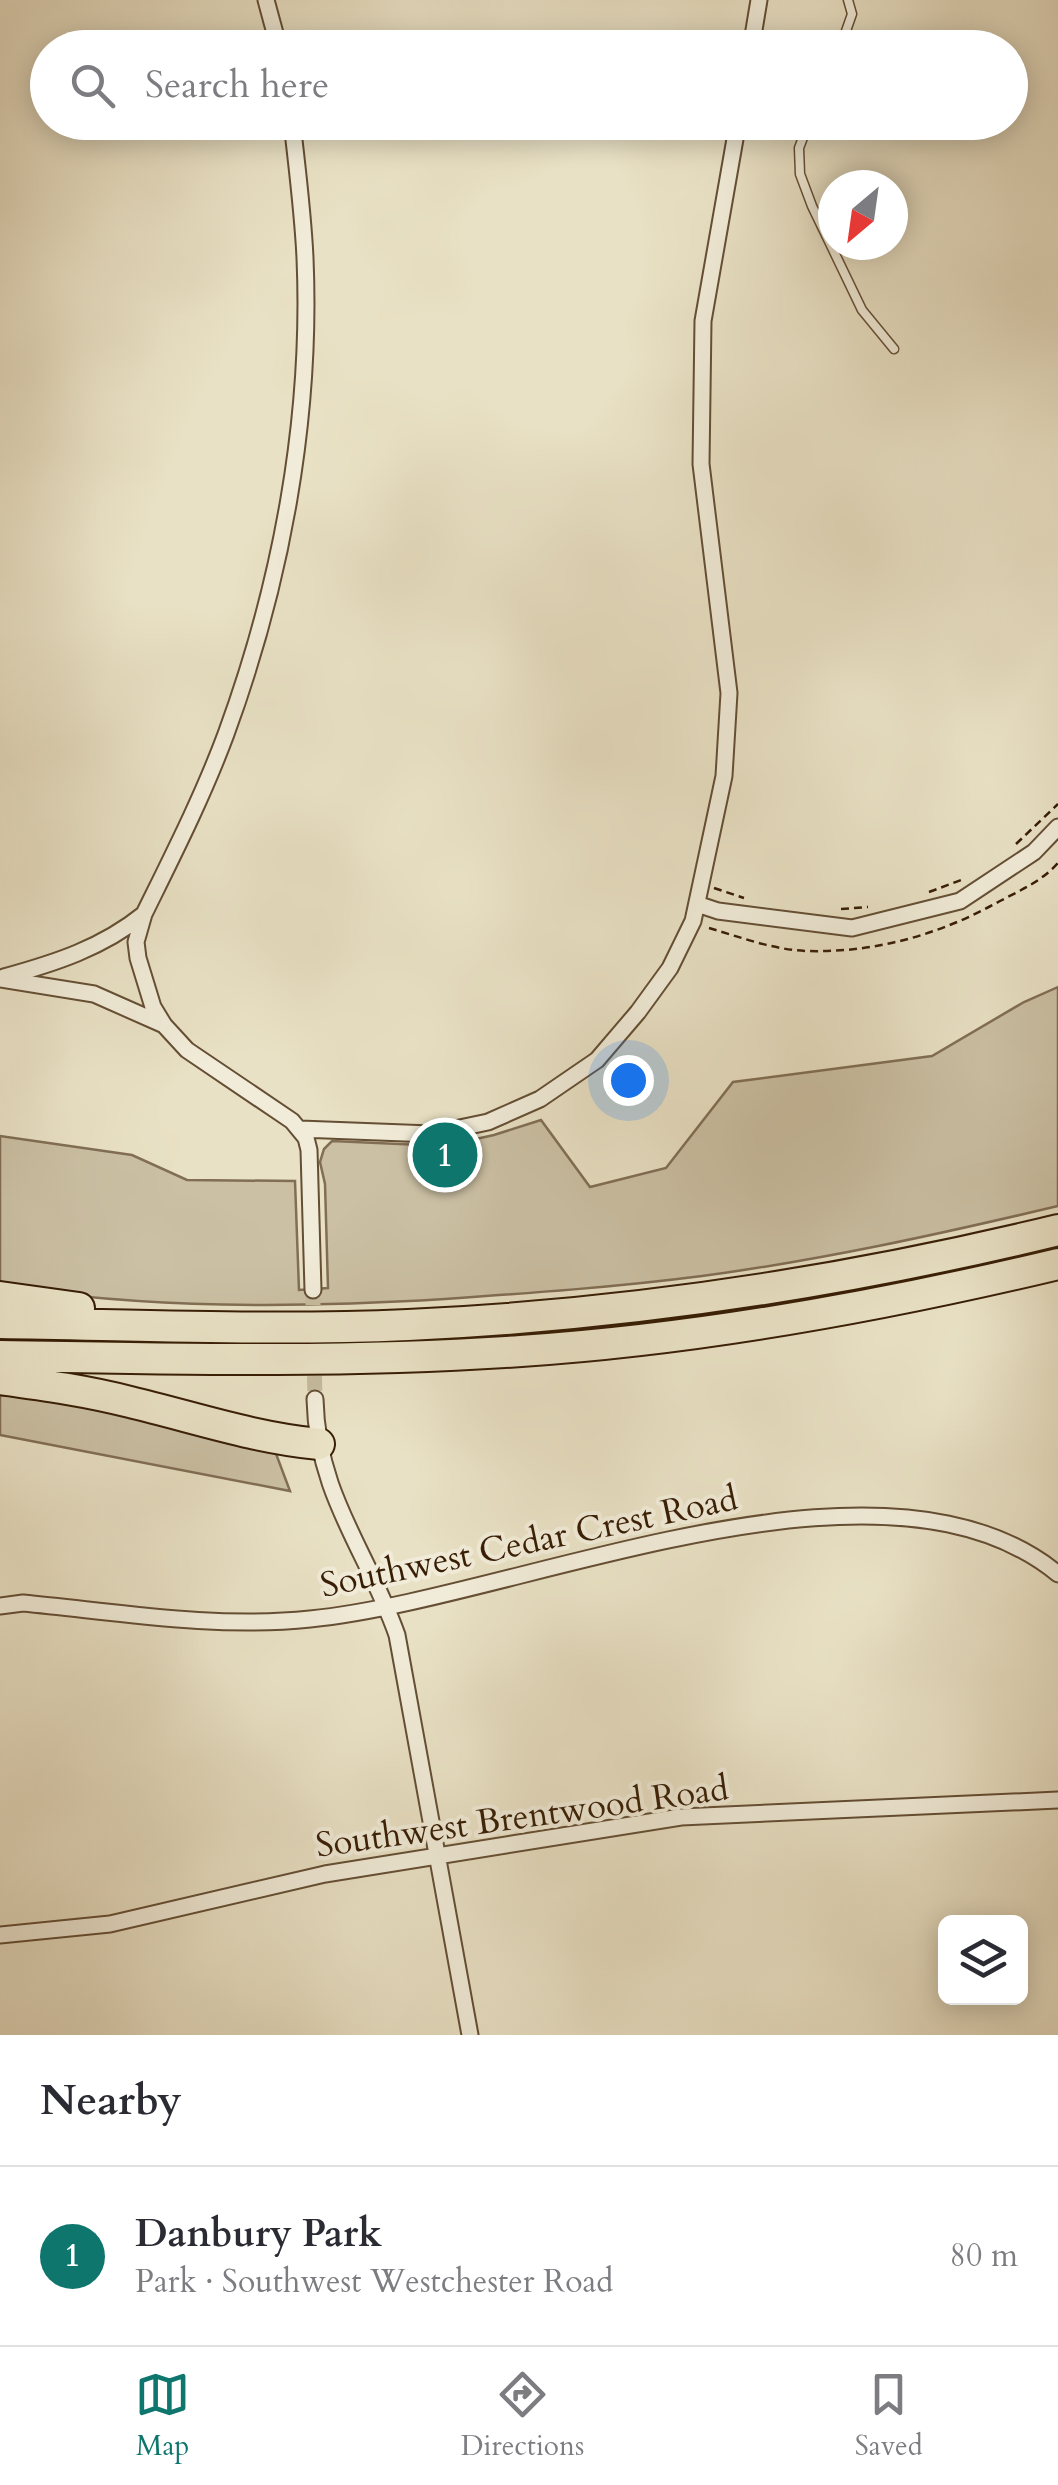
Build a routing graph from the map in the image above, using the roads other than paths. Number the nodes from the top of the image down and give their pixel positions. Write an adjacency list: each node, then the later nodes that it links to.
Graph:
1 (266, 0): 4 (street)
2 (760, 0): 5 (street)
3 (848, 0): 6 (lane)
4 (274, 30)
5 (754, 30)
6 (846, 30)
7 (294, 140): 13 (street)
8 (735, 140): 12 (street)
9 (802, 140): 10 (lane)
10 (894, 349)
11 (1058, 827): 12 (street)
12 (697, 904): 16 (street)
13 (144, 914): 14 (street); 15 (street)
14 (0, 978): 15 (street)
15 (164, 1025): 16 (street)
16 (300, 1129): 19 (street)
17 (1058, 1230): 22 (highway)
18 (1058, 1264): 23 (highway)
19 (313, 1290)
20 (0, 1297): 22 (highway)
21 (0, 1323): 22 (highway)
22 (256, 1328)
23 (0, 1356)
24 (0, 1380): 26 (highway)
25 (315, 1399): 26 (street)
26 (319, 1444): 29 (street)
27 (1058, 1574): 29 (street, Southwest Cedar Crest Road)
28 (0, 1606): 29 (street, Southwest Cedar Crest Road)
29 (388, 1607): 31 (street)
30 (1058, 1800): 31 (street, Southwest Brentwood Road)
31 (436, 1854): 32 (street, Southwest Brentwood Road); 33 (street)
32 (0, 1935)
33 (470, 2035)

